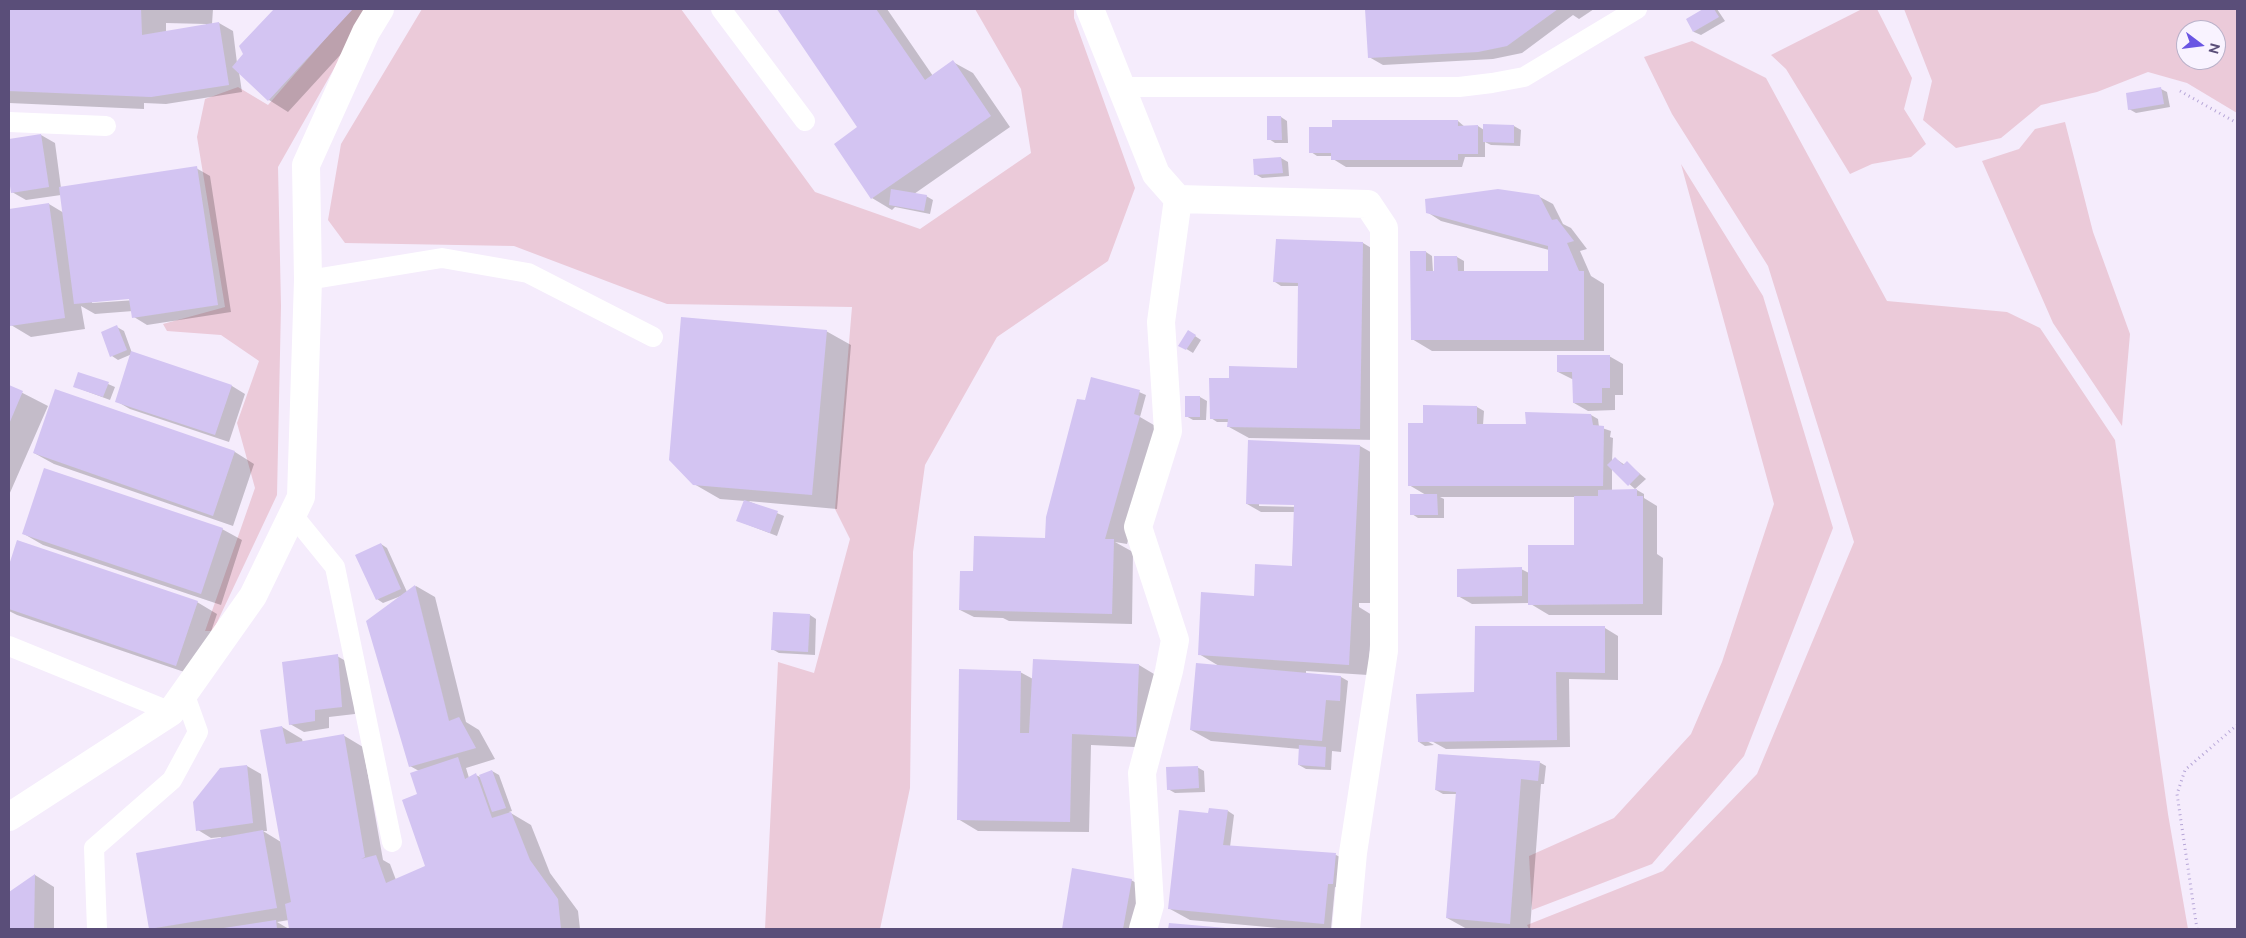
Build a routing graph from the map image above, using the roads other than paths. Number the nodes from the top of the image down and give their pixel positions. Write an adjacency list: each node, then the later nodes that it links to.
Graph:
1 (380, 9): 10 (street)
2 (721, 9): 7 (lane)
3 (1090, 9): 5 (street)
4 (1637, 9): 5 (lane)
5 (1121, 87): 9 (street)
6 (9, 122): 8 (lane)
7 (805, 122)
8 (106, 126)
9 (1178, 199): 18 (street); 19 (street)
10 (308, 280): 11 (lane); 12 (street)
11 (652, 337)
12 (292, 514): 14 (street); 16 (lane)
13 (9, 646): 14 (lane)
14 (177, 702): 15 (street); 17 (lane)
15 (9, 817)
16 (392, 842)
17 (97, 929)
18 (1143, 929)
19 (1346, 929)

